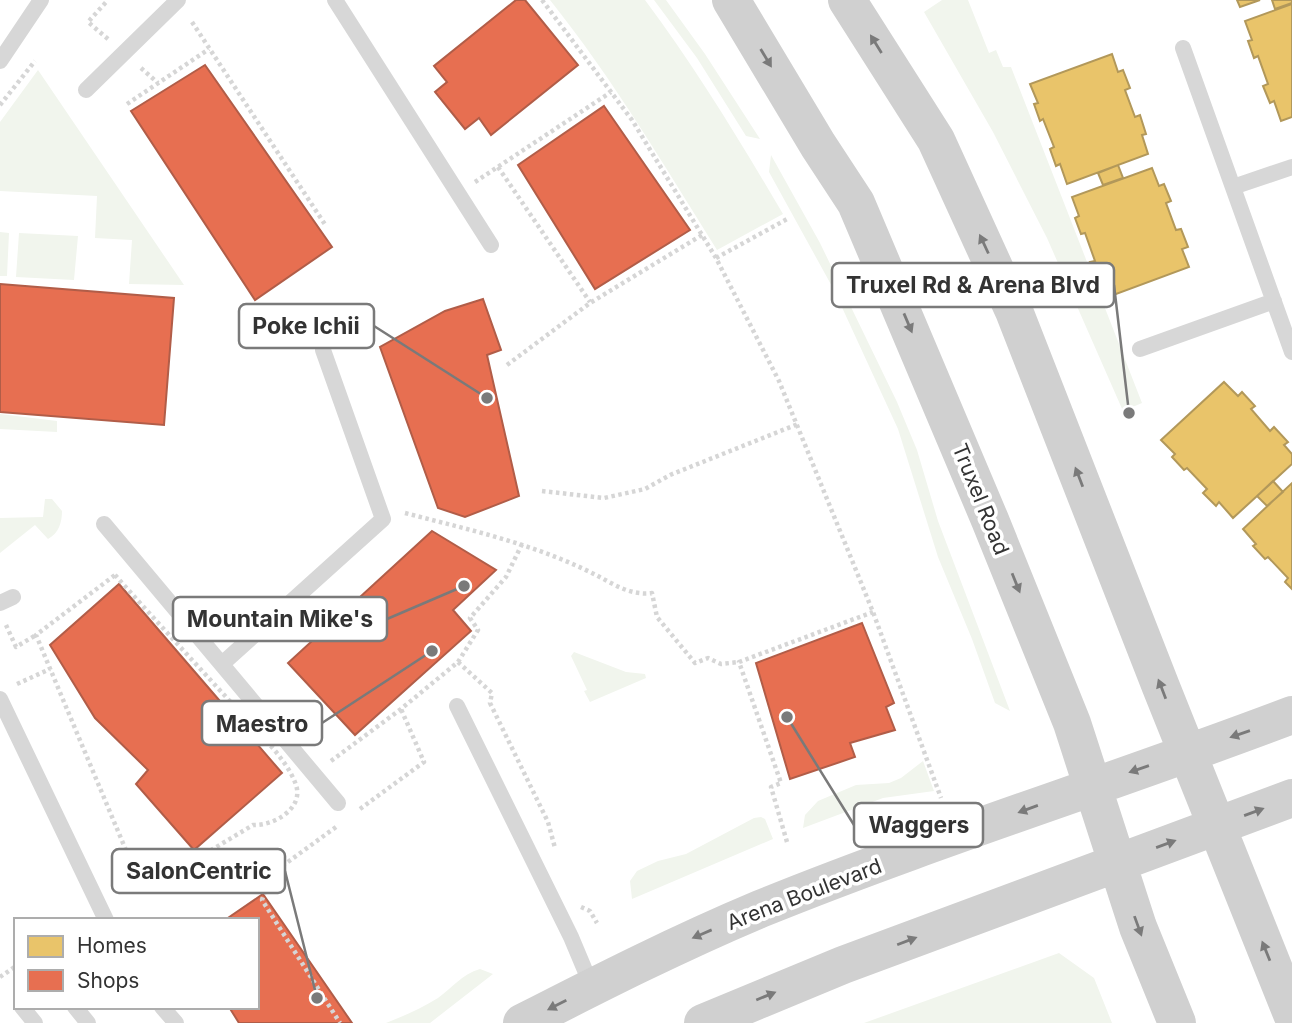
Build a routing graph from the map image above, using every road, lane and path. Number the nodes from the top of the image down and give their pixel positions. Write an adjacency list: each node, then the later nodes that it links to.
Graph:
1 (41, 0): 10 (lane)
2 (178, 0): 12 (lane)
3 (335, 0): 19 (lane)
4 (542, 0): 13 (path)
5 (731, 0): 50 (main road, Truxel Road, one-way to 50)
6 (850, 1): 48 (main road, one-way to 6)
7 (192, 22): 9 (path)
8 (1183, 48): 18 (lane)
9 (209, 49): 14 (path); 21 (path)
10 (0, 61)
11 (35, 61): 15 (path)
12 (86, 90)
13 (611, 92): 16 (path); 22 (path)
14 (127, 104)
15 (0, 105)
16 (498, 167): 19 (path); 26 (path)
17 (1292, 167): 18 (lane)
18 (1233, 187): 25 (lane)
19 (458, 194): 23 (lane)
20 (789, 218): 24 (path)
21 (326, 226)
22 (702, 235): 24 (path); 26 (path)
23 (491, 245)
24 (716, 258): 31 (path)
25 (1274, 301): 27 (lane); 29 (lane)
26 (590, 303): 30 (path)
27 (1140, 349)
28 (323, 350): 41 (lane)
29 (1292, 352)
30 (507, 365)
31 (797, 424): 32 (path); 36 (path)
32 (542, 491)
33 (400, 512): 35 (path)
34 (104, 524): 41 (lane)
35 (522, 544): 39 (path); 40 (path)
36 (873, 612): 40 (path); 52 (path)
37 (5, 623): 38 (path)
38 (36, 635): 42 (path); 51 (path)
39 (458, 662): 46 (path); 59 (path)
40 (739, 662): 58 (path)
41 (222, 664): 49 (lane)
42 (50, 669): 43 (path); 51 (path)
43 (12, 686)
44 (0, 699): 62 (lane)
45 (457, 706): 64 (lane)
46 (401, 709): 49 (path); 55 (path)
47 (1292, 715): 48 (main road, Arena Boulevard, one-way to 48)
48 (1187, 753): 50 (main road, Arena Boulevard, one-way to 50); 57 (main road)
49 (314, 774): 51 (path); 54 (lane)
50 (1092, 785): 60 (main road, Truxel Road); 64 (main road, Arena Boulevard, one-way to 64)
51 (297, 786)
52 (940, 798)
53 (1292, 798): 57 (main road, one-way to 53)
54 (338, 803)
55 (349, 817)
56 (338, 825): 72 (path)
57 (1216, 826): 60 (main road, one-way to 57); 68 (main road, one-way to 57)
58 (787, 842)
59 (558, 857)
60 (1117, 862): 74 (main road, one-way to 60); 75 (main road, Truxel Road, one-way to 75)
61 (580, 907): 63 (path)
62 (105, 918)
63 (597, 923)
64 (592, 986): 73 (main road, Arena Boulevard, one-way to 73)
65 (24, 1009): 69 (lane)
66 (77, 1009): 70 (lane)
67 (164, 1009): 71 (lane)
68 (1292, 1014)
69 (35, 1023)
70 (88, 1023)
71 (176, 1023)
72 (340, 1023)
73 (522, 1023)
74 (703, 1023)
75 (1177, 1023)

